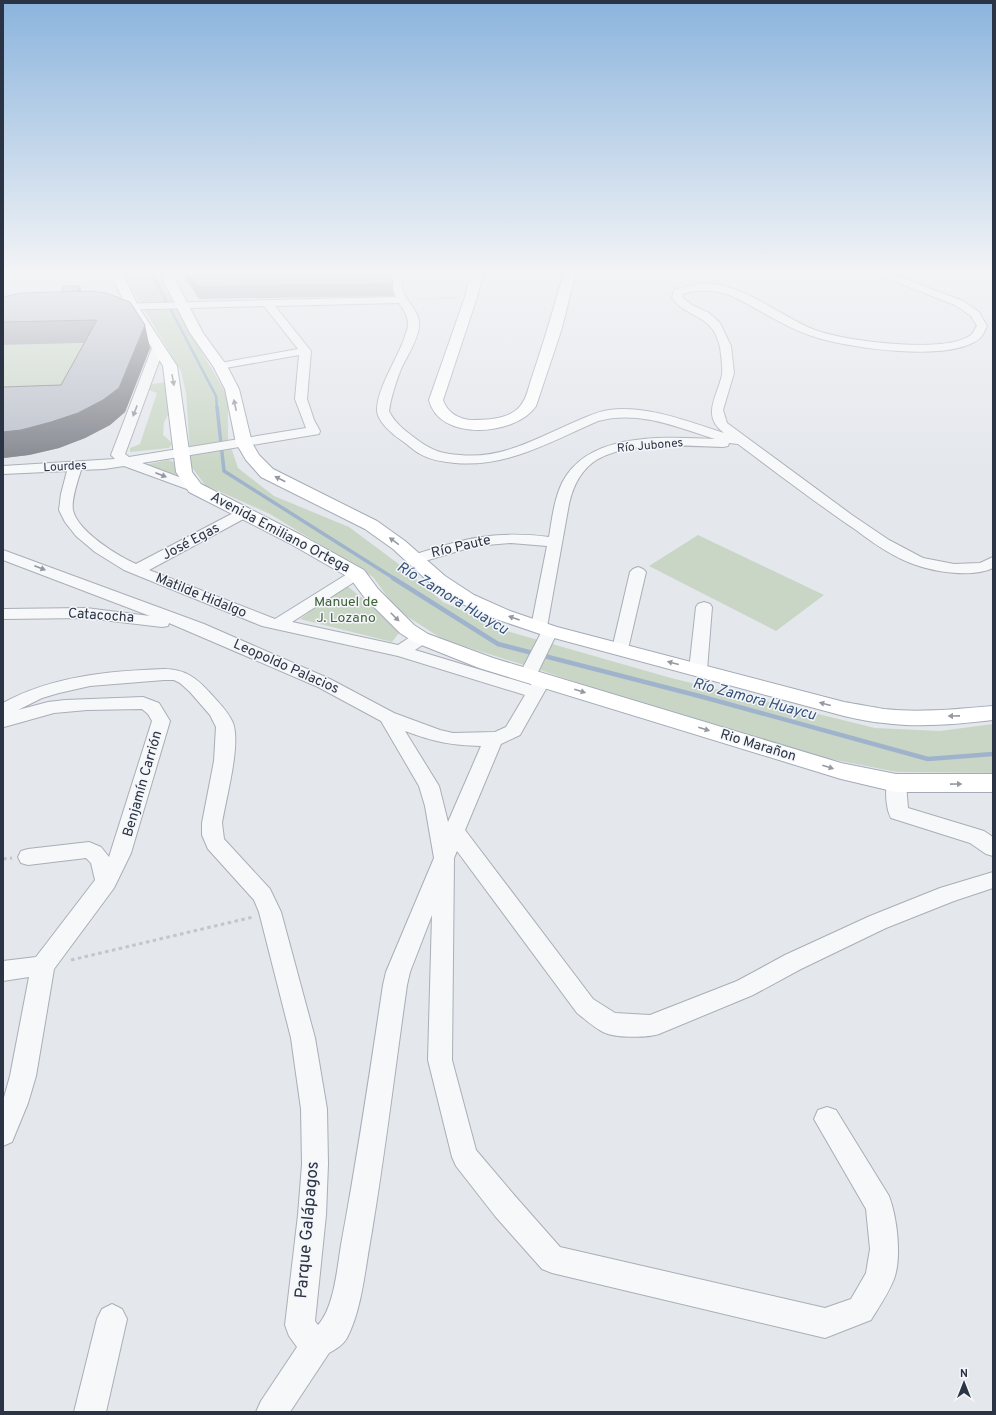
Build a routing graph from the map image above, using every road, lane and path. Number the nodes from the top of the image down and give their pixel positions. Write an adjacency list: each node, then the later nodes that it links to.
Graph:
1 (153, 338): 10 (main road, Avenida Emiliano Ortega)
2 (201, 338): 12 (main road)
3 (295, 338): 11 (street)
4 (410, 338): 14 (street)
5 (457, 338): 6 (main road)
6 (552, 338)
7 (722, 338): 14 (street)
8 (830, 338): 9 (street)
9 (972, 338)
10 (158, 348): 15 (main road, Avenida Emiliano Ortega, one-way to 15); 16 (street, one-way to 16)
11 (305, 351): 12 (street); 13 (street, Lourdes)
12 (220, 366): 13 (main road, one-way to 12)
13 (239, 444): 15 (street, Lourdes); 23 (main road, one-way to 13)
14 (748, 445): 21 (street, Río Jubones); 24 (street)
15 (188, 452): 16 (street, Lourdes); 19 (main road, Avenida Emiliano Ortega)
16 (127, 462): 17 (street, Lourdes); 19 (street, one-way to 19)
17 (75, 467): 18 (street, Lourdes); 25 (street, Matilde Hidalgo)
18 (3, 470)
19 (195, 488): 20 (main road, Avenida Emiliano Ortega)
20 (244, 513): 25 (street, José Egas); 27 (main road, Avenida Emiliano Ortega)
21 (555, 542): 23 (street, Río Paute); 32 (street, Río Jubones)
22 (3, 555): 31 (street, Leopoldo Palacios, one-way to 31)
23 (415, 559): 32 (main road, one-way to 23)
24 (993, 562)
25 (137, 570): 30 (street, Matilde Hidalgo)
26 (638, 572): 34 (street)
27 (357, 574): 30 (street); 33 (main road, Avenida Emiliano Ortega, one-way to 33)
28 (704, 607): 36 (street)
29 (3, 614): 31 (street, Catacocha)
30 (278, 624): 35 (street, Matilde Hidalgo)
31 (198, 628): 40 (street, Leopoldo Palacios)
32 (545, 629): 34 (main road); 37 (street, Río Jubones)
33 (421, 638): 35 (street); 37 (main road, Avenida Emiliano Ortega)
34 (620, 649): 36 (main road, one-way to 34)
35 (401, 652): 37 (street, Matilde Hidalgo)
36 (698, 670): 39 (main road, one-way to 36)
37 (535, 682): 42 (street, Leopoldo Palacios); 43 (main road, Rio Marañon, one-way to 43)
38 (3, 711): 51 (street, Parque Galápagos)
39 (993, 713)
40 (388, 717): 42 (street, Leopoldo Palacios); 48 (street)
41 (3, 722): 50 (street, Benjamín Carrión)
42 (494, 740): 45 (street)
43 (896, 783): 44 (main road, Rio Marañon, one-way to 44); 46 (street)
44 (993, 783)
45 (454, 831): 48 (street); 49 (street)
46 (992, 846)
47 (28, 857): 50 (street)
48 (444, 858): 54 (street); 57 (street)
49 (993, 880)
50 (106, 882): 52 (street, Benjamín Carrión)
51 (270, 912): 52 (path); 57 (street, Parque Galápagos)
52 (43, 966): 53 (street); 55 (street)
53 (3, 971)
54 (827, 1119)
55 (3, 1133)
56 (112, 1319): 58 (street)
57 (318, 1342): 59 (street)
58 (90, 1412)
59 (272, 1412)

